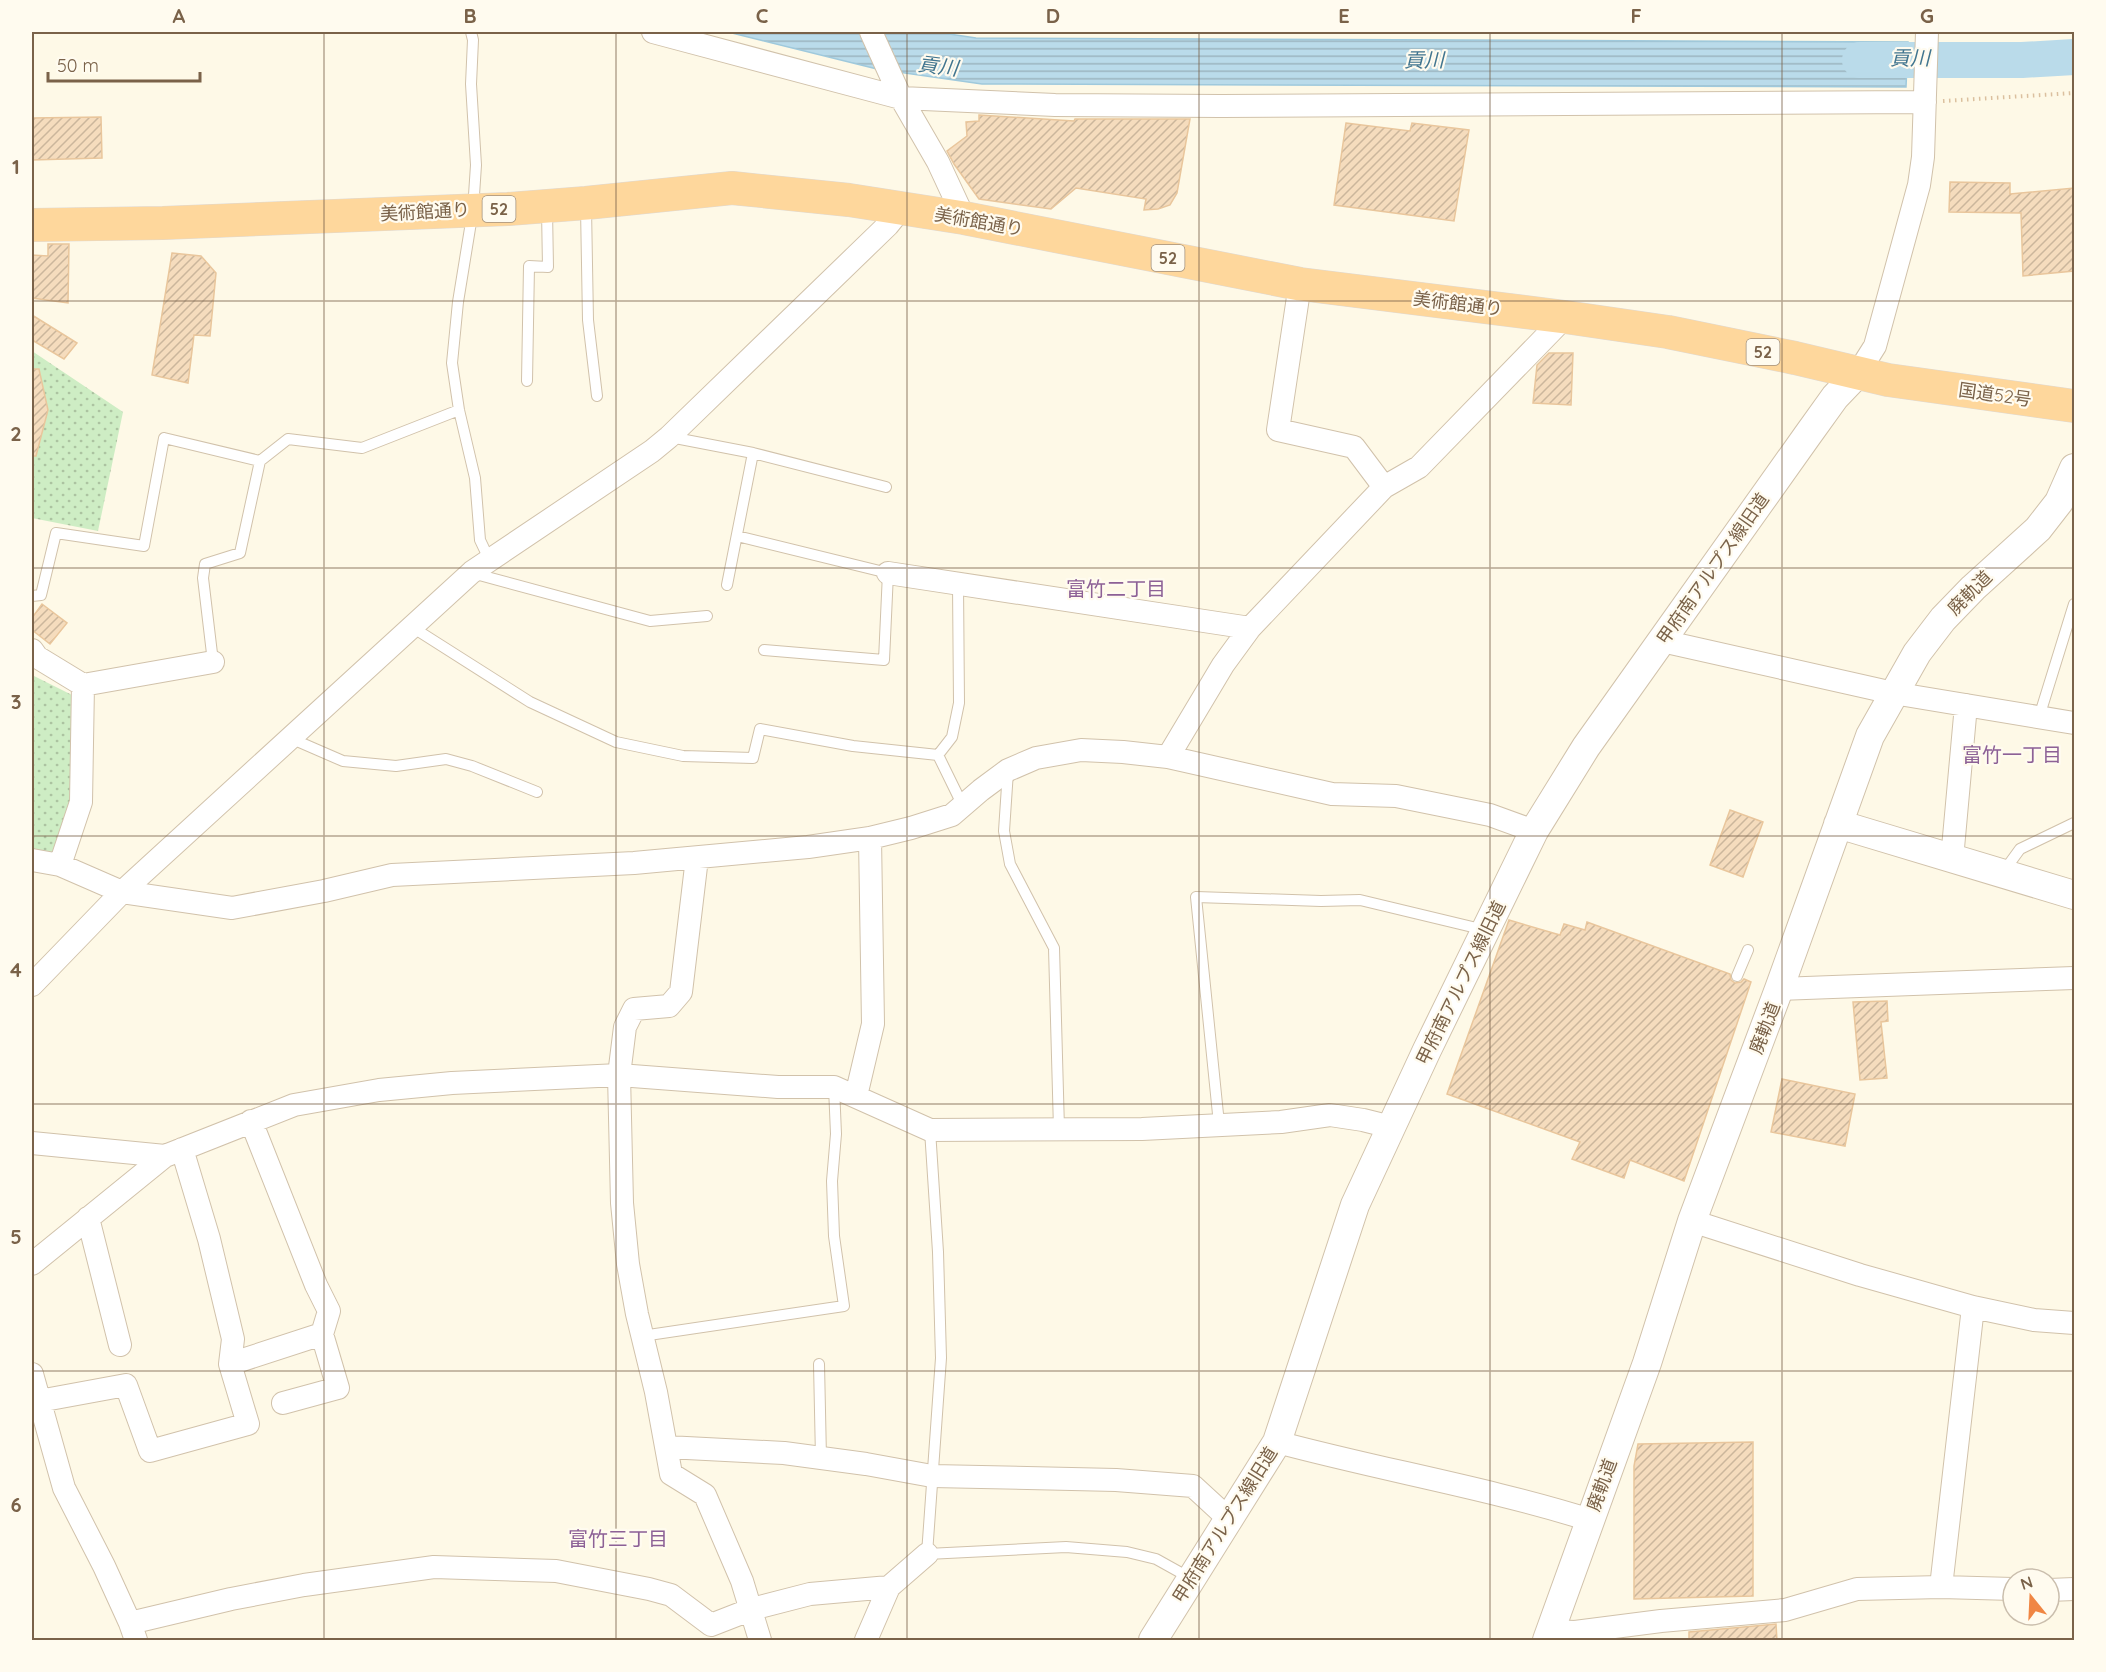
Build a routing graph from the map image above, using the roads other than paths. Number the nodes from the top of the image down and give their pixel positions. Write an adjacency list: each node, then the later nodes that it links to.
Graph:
1 (471, 32): 9 (lane)
2 (652, 32): 5 (street)
3 (871, 32): 5 (street)
4 (1927, 32): 6 (street)
5 (901, 98): 6 (street); 11 (street)
6 (1925, 98): 15 (street)
7 (586, 203): 8 (highway, 美術館通り / 52); 10 (highway, 美術館通り / 52); 18 (lane)
8 (547, 206): 9 (highway, 美術館通り / 52); 16 (lane)
9 (473, 210): 12 (highway, 美術館通り / 52); 20 (lane)
10 (900, 210): 11 (highway, 美術館通り / 52); 21 (street)
11 (964, 218): 13 (highway, 美術館通り / 52)
12 (32, 225)
13 (1300, 284): 14 (highway, 美術館通り / 52); 26 (street)
14 (1565, 317): 15 (highway, 美術館通り / 52); 26 (street)
15 (1858, 373): 17 (highway, 美術館通り / 52); 38 (street, 甲府南アルプス線旧道)
16 (527, 381)
17 (1916, 384): 19 (highway, 国道52号 / 52)
18 (597, 396)
19 (2074, 406)
20 (459, 410): 23 (lane); 29 (lane)
21 (669, 437): 22 (lane); 29 (street)
22 (753, 453): 25 (lane); 28 (lane)
23 (260, 461): 33 (lane); 41 (lane)
24 (2074, 468): 27 (street, 廃軌道)
25 (886, 487)
26 (1384, 487): 37 (street)
27 (2067, 502): 43 (street, 廃軌道)
28 (736, 536): 30 (lane); 31 (lane)
29 (480, 566): 35 (lane); 36 (street)
30 (888, 573): 32 (street); 40 (lane)
31 (727, 585)
32 (958, 585): 37 (street); 48 (lane)
33 (32, 596)
34 (2074, 604): 45 (lane)
35 (707, 616)
36 (412, 626): 47 (street); 48 (lane)
37 (1250, 628): 49 (street)
38 (1662, 641): 43 (street); 55 (street, 甲府南アルプス線旧道)
39 (32, 650): 42 (street)
40 (764, 650)
41 (213, 662): 42 (street)
42 (83, 685): 60 (street)
43 (1893, 693): 44 (street); 54 (street, 廃軌道)
44 (1966, 705): 45 (street); 58 (street)
45 (2039, 717): 46 (street)
46 (2074, 723)
47 (290, 738): 51 (lane); 62 (street)
48 (938, 755): 52 (lane)
49 (1168, 757): 50 (street); 55 (street)
50 (1008, 770): 52 (street); 75 (lane)
51 (537, 792)
52 (963, 806): 56 (street)
53 (2074, 823): 61 (lane)
54 (1838, 824): 58 (street); 69 (street, 廃軌道)
55 (1534, 831): 64 (street, 甲府南アルプス線旧道)
56 (870, 838): 57 (street); 72 (street)
57 (697, 858): 62 (street); 70 (street)
58 (1952, 859): 61 (street)
59 (32, 860): 60 (street)
60 (60, 865): 62 (street)
61 (2002, 874): 63 (street)
62 (122, 892): 68 (street)
63 (2074, 895)
64 (1487, 930): 74 (lane); 76 (street, 甲府南アルプス線旧道)
65 (1748, 950): 66 (lane)
66 (1737, 976)
67 (2074, 978): 69 (street)
68 (32, 985)
69 (1779, 989): 81 (street, 廃軌道)
70 (619, 1076): 71 (street); 73 (street); 86 (street)
71 (834, 1087): 72 (street); 86 (lane)
72 (856, 1096): 77 (street)
73 (251, 1121): 79 (street); 85 (street)
74 (1219, 1124): 75 (street); 76 (street)
75 (1059, 1128): 77 (street)
76 (1391, 1128): 93 (street, 甲府南アルプス線旧道)
77 (930, 1130): 96 (lane)
78 (32, 1143): 79 (street)
79 (173, 1153): 80 (street); 88 (street)
80 (88, 1218): 82 (street); 87 (street)
81 (1692, 1221): 83 (street); 98 (street, 廃軌道)
82 (32, 1264)
83 (1973, 1307): 84 (street); 102 (street)
84 (2074, 1323)
85 (322, 1334): 88 (street); 92 (street)
86 (642, 1336): 94 (street)
87 (120, 1345)
88 (230, 1364): 91 (street)
89 (819, 1364): 95 (lane)
90 (32, 1374): 91 (street)
91 (39, 1401): 105 (street)
92 (283, 1403)
93 (1277, 1442): 97 (street, 甲府南アルプス線旧道); 98 (street)
94 (667, 1447): 95 (street); 104 (street)
95 (821, 1458): 96 (street)
96 (932, 1476): 97 (street); 99 (lane)
97 (1230, 1520): 100 (street, 甲府南アルプス線旧道)
98 (1590, 1520): 106 (street, 廃軌道)
99 (927, 1554): 100 (lane); 101 (street)
100 (1192, 1579): 109 (street, 甲府南アルプス線旧道)
101 (889, 1587): 104 (street); 108 (street)
102 (1941, 1587): 103 (street); 106 (street)
103 (2001, 1589)
104 (752, 1609): 105 (street); 107 (street)
105 (133, 1632)
106 (1549, 1636)
107 (760, 1641)
108 (866, 1641)
109 (1153, 1641)

